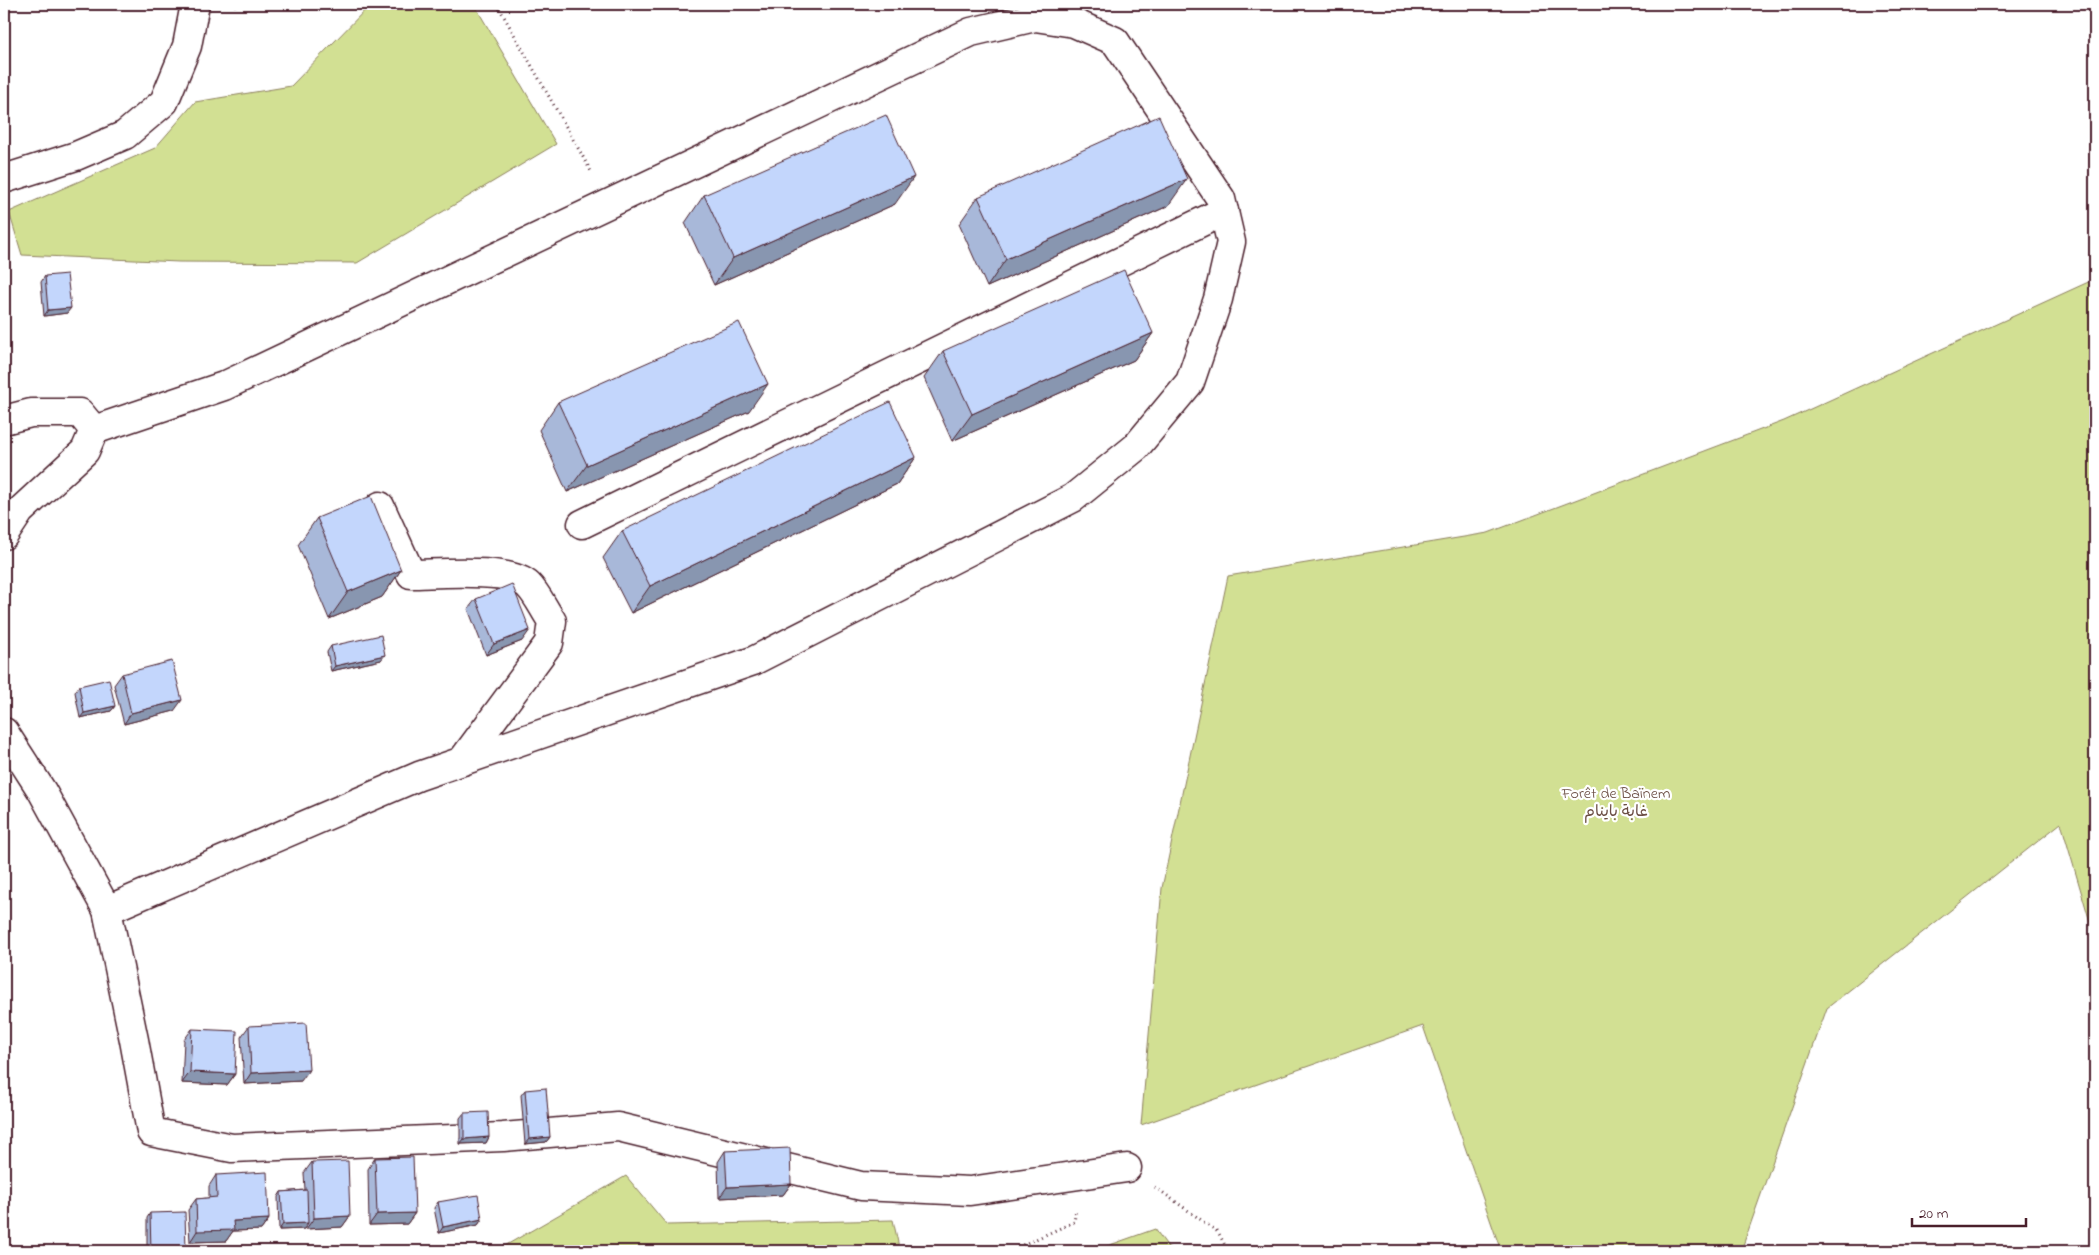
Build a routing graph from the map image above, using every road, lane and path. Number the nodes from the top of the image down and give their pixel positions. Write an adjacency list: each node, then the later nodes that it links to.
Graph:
1 (195, 4): 3 (street)
2 (497, 4): 4 (path)
3 (4, 179)
4 (608, 203): 5 (street); 7 (street)
5 (1224, 211): 9 (street); 12 (street)
6 (4, 420): 7 (street)
7 (94, 430): 10 (street)
8 (380, 506): 12 (street)
9 (582, 524)
10 (4, 535)
11 (4, 732): 13 (street)
12 (462, 761): 13 (street)
13 (107, 910): 15 (street)
14 (1128, 1168): 15 (street); 17 (path)
15 (1082, 1175): 16 (path)
16 (1009, 1251)
17 (1228, 1251)

